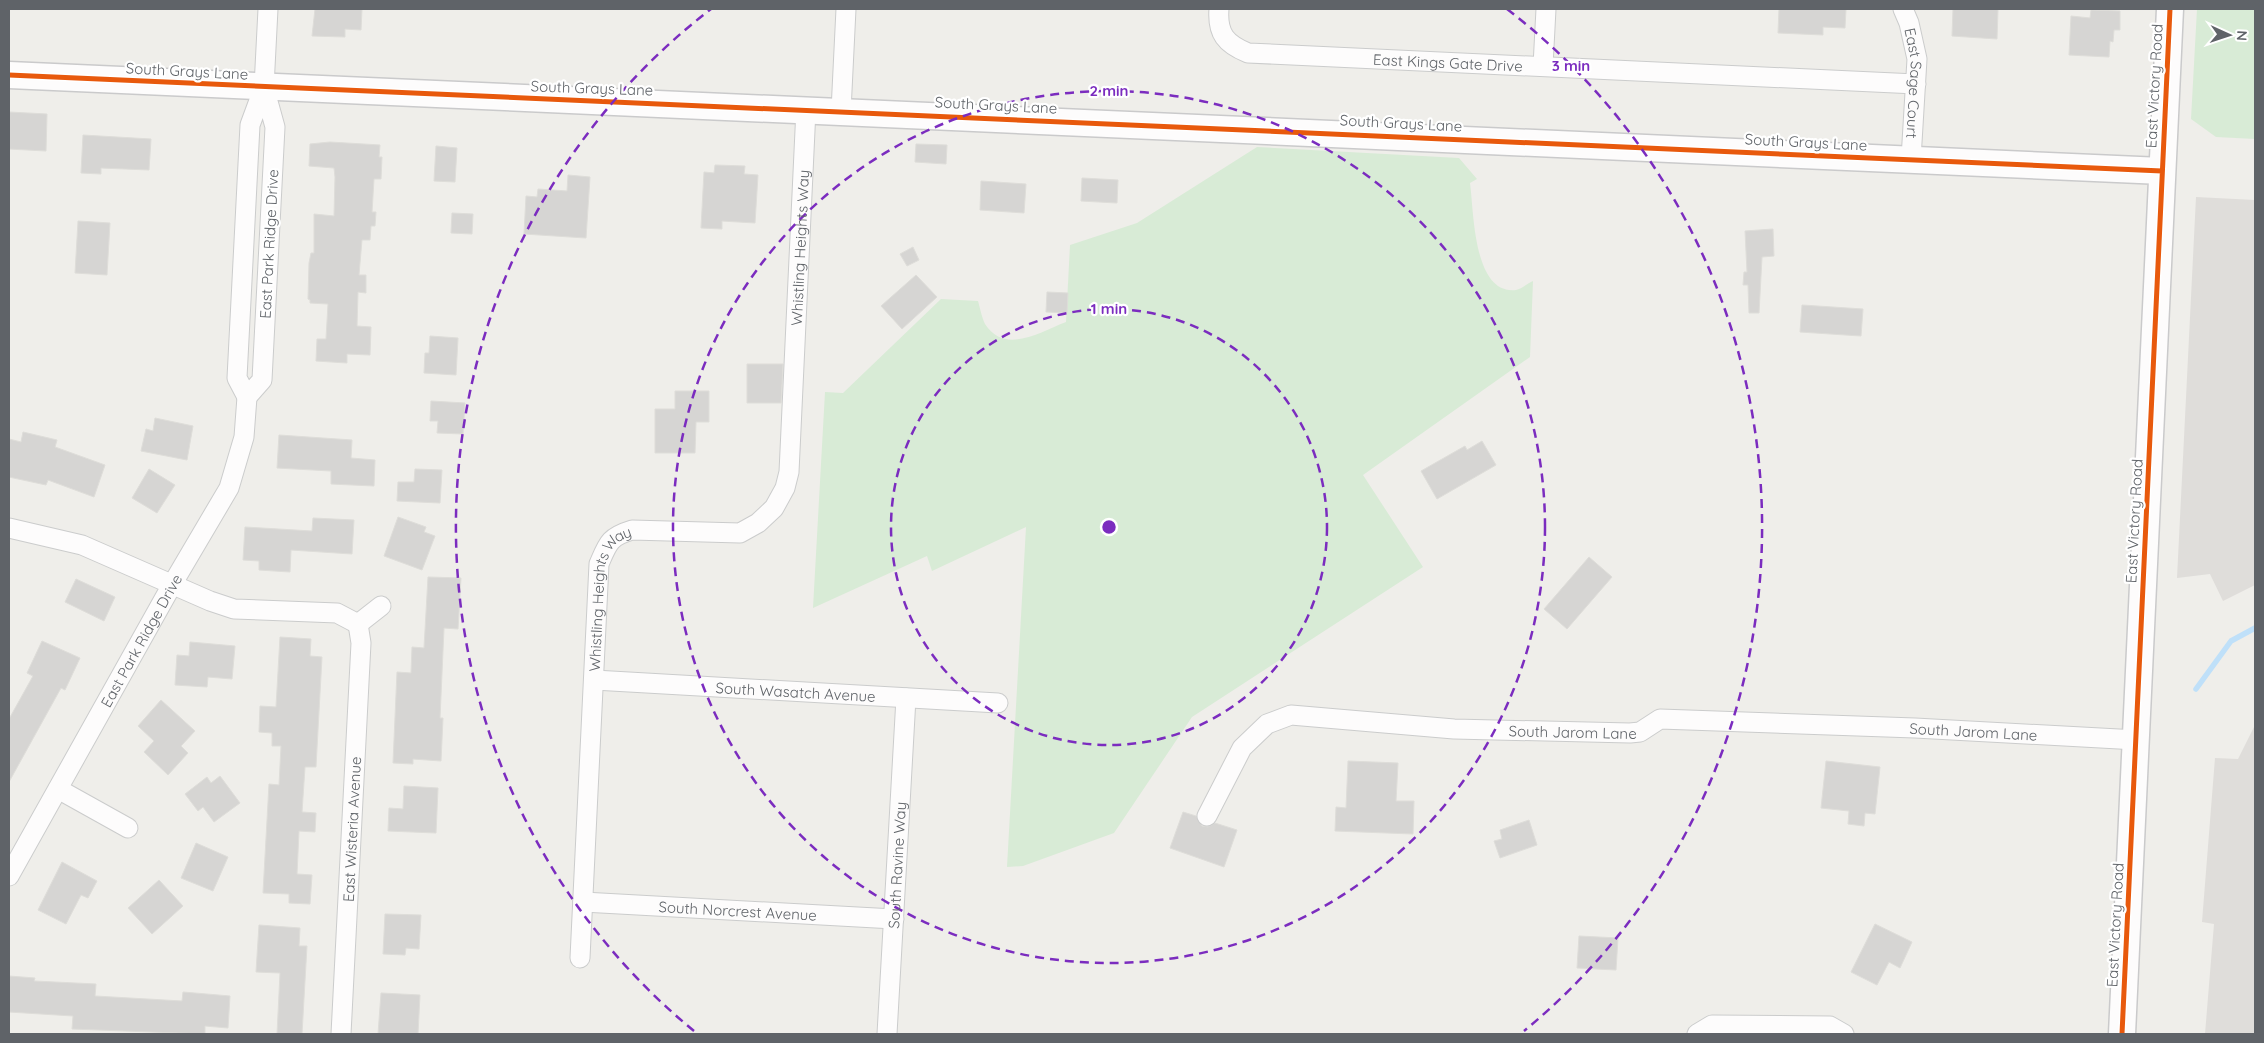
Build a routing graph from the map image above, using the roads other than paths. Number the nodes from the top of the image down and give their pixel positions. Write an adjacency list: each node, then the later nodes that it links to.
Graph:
1 (268, 9): 10 (street, East Park Ridge Drive)
2 (846, 9): 12 (street)
3 (1218, 9): 7 (street, East Kings Gate Drive)
4 (1546, 9): 7 (street)
5 (1902, 9): 9 (street, East Sage Court)
6 (2170, 9): 14 (street, East Victory Road)
7 (1543, 66): 9 (street, East Kings Gate Drive)
8 (9, 75): 10 (street, South Grays Lane)
9 (1916, 84): 13 (street, East Sage Court)
10 (264, 87): 11 (street, South Grays Lane); 15 (street, East Park Ridge Drive); 15 (street, East Park Ridge Drive)
11 (806, 109): 12 (street, South Grays Lane); 20 (street, Whistling Heights Way)
12 (841, 111): 13 (street, South Grays Lane)
13 (1911, 159): 14 (street, South Grays Lane)
14 (2162, 171): 23 (street, East Victory Road)
15 (247, 397): 17 (street, East Park Ridge Drive)
16 (9, 528): 17 (street)
17 (173, 583): 19 (street); 24 (street, East Park Ridge Drive)
18 (381, 606): 19 (street)
19 (358, 624): 31 (street, East Wisteria Avenue)
20 (594, 680): 21 (street, South Wasatch Avenue); 28 (street, Whistling Heights Way)
21 (906, 698): 22 (street, South Wasatch Avenue); 29 (street, South Ravine Way)
22 (998, 703)
23 (2137, 740): 25 (street, South Jarom Lane); 35 (street, East Victory Road)
24 (58, 789): 26 (street); 27 (street, East Park Ridge Drive)
25 (1207, 816)
26 (128, 828)
27 (9, 876)
28 (583, 902): 29 (street, South Norcrest Avenue); 30 (street, Whistling Heights Way)
29 (894, 919): 32 (street, South Ravine Way)
30 (580, 958)
31 (341, 1034)
32 (888, 1034)
33 (1697, 1034): 34 (street)
34 (1844, 1034)
35 (2122, 1034)

